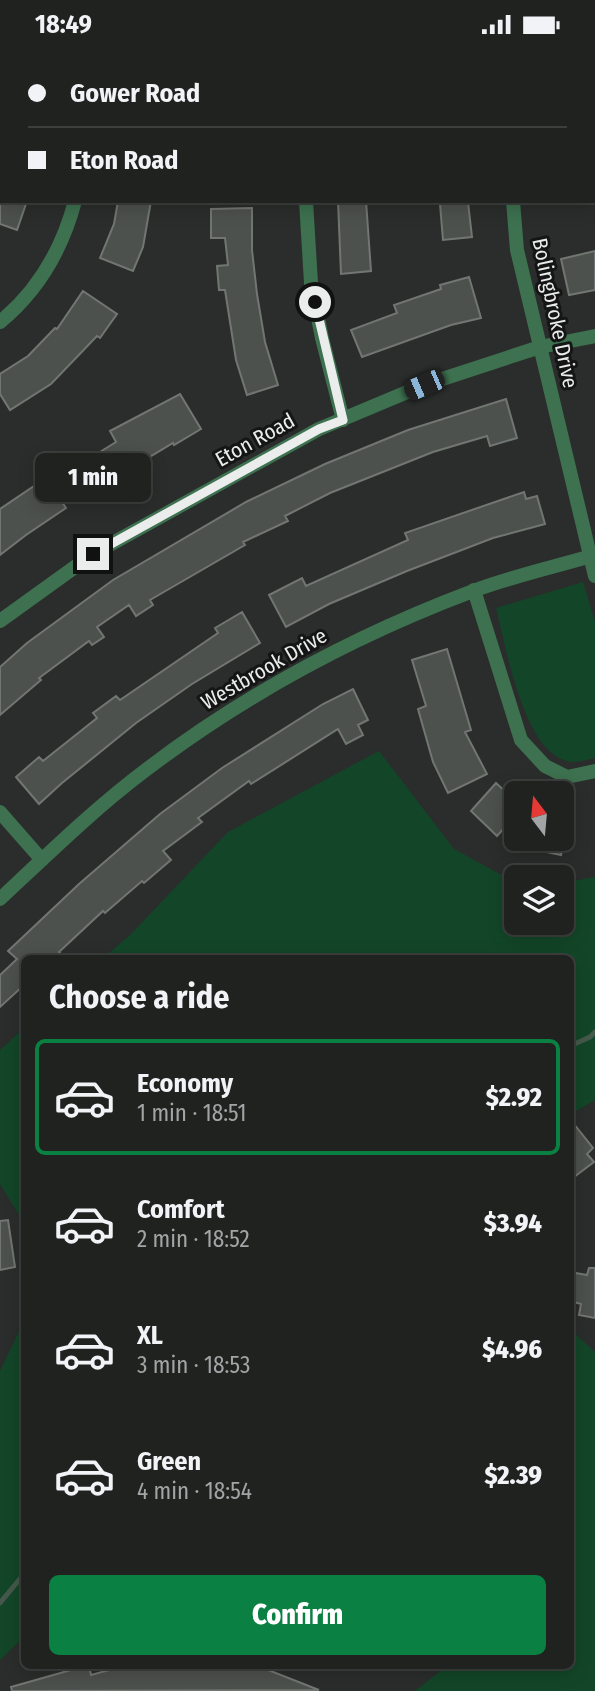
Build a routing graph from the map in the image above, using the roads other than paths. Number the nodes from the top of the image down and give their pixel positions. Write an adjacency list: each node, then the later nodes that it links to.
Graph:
1 (74, 203): 4 (street)
2 (306, 203): 7 (street)
3 (513, 203): 6 (street, Bolingbroke Drive)
4 (0, 322)
5 (595, 336): 6 (street, Eton Road)
6 (540, 347): 7 (street, Eton Road); 8 (street, Bolingbroke Drive)
7 (343, 420): 11 (street, Eton Road)
8 (592, 556): 9 (street, Bolingbroke Drive); 10 (street, Westbrook Drive)
9 (595, 576)
10 (474, 590): 12 (street); 14 (street, Westbrook Drive)
11 (0, 621)
12 (595, 771)
13 (0, 812): 14 (street)
14 (42, 860): 15 (street, Westbrook Drive)
15 (0, 899)

